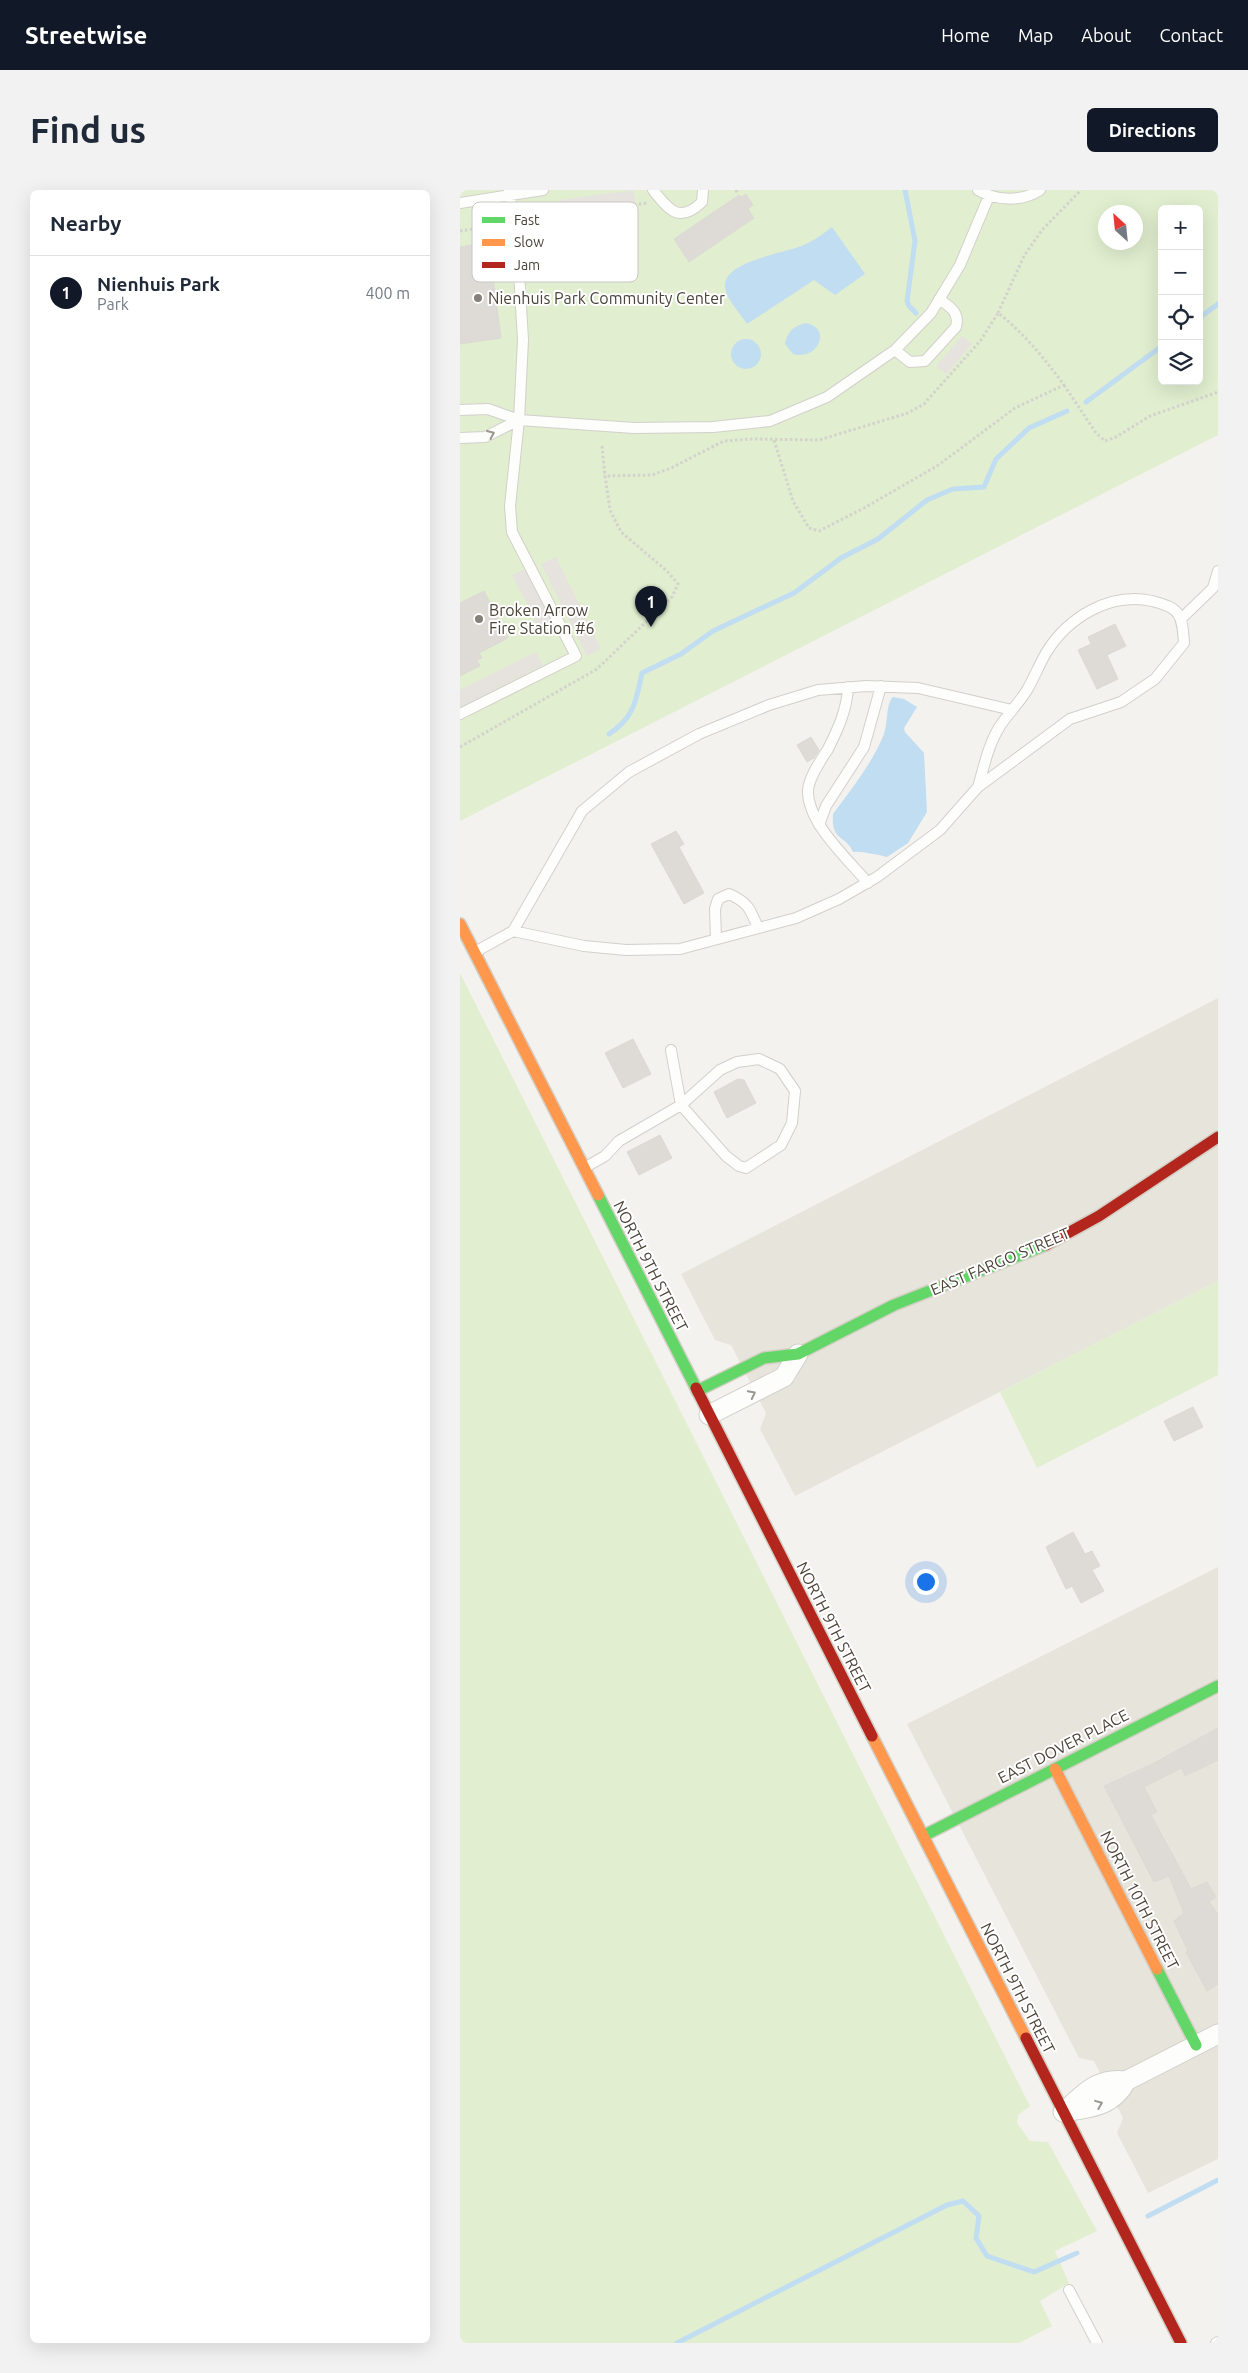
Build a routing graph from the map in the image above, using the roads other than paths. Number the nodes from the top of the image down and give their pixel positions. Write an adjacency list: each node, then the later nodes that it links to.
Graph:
1 (543, 190): 6 (lane)
2 (653, 190): 3 (lane)
3 (703, 190)
4 (978, 190): 7 (lane)
5 (1040, 190): 7 (lane)
6 (509, 192): 8 (lane)
7 (989, 196): 10 (lane)
8 (460, 203)
9 (520, 282): 13 (lane)
10 (939, 299): 11 (lane); 11 (lane)
11 (895, 350): 13 (lane)
12 (460, 410): 13 (lane)
13 (519, 420): 14 (lane, one-way to 13); 20 (lane)
14 (460, 438)
15 (1218, 571): 16 (lane)
16 (1182, 618): 19 (lane); 21 (lane)
17 (881, 686): 18 (lane); 19 (lane); 22 (lane)
18 (848, 687): 22 (lane); 26 (lane)
19 (1012, 710): 21 (lane)
20 (460, 714)
21 (978, 787): 23 (lane)
22 (819, 825): 23 (lane)
23 (868, 883): 25 (lane)
24 (460, 924): 28 (main road, NORTH 9TH STREET)
25 (758, 928): 27 (lane); 27 (lane)
26 (513, 931): 27 (lane); 28 (lane)
27 (716, 939)
28 (474, 952): 32 (main road, NORTH 9TH STREET)
29 (671, 1050): 30 (lane)
30 (681, 1105): 30 (lane); 32 (lane)
31 (1218, 1137): 33 (main road, EAST FARGO STREET)
32 (583, 1168): 34 (main road, NORTH 9TH STREET)
33 (798, 1354): 34 (main road, EAST FARGO STREET); 35 (street, one-way to 33)
34 (697, 1391): 35 (main road, NORTH 9TH STREET)
35 (709, 1415): 38 (main road, NORTH 9TH STREET)
36 (1218, 1686): 37 (main road, EAST DOVER PLACE)
37 (1055, 1769): 38 (main road, EAST DOVER PLACE); 40 (main road, NORTH 10TH STREET)
38 (923, 1836): 41 (main road, NORTH 9TH STREET)
39 (1218, 2034): 40 (street)
40 (1196, 2045): 41 (street)
41 (1063, 2112): 44 (main road, NORTH 9TH STREET)
42 (1069, 2290): 43 (lane)
43 (1096, 2343)
44 (1181, 2343)

